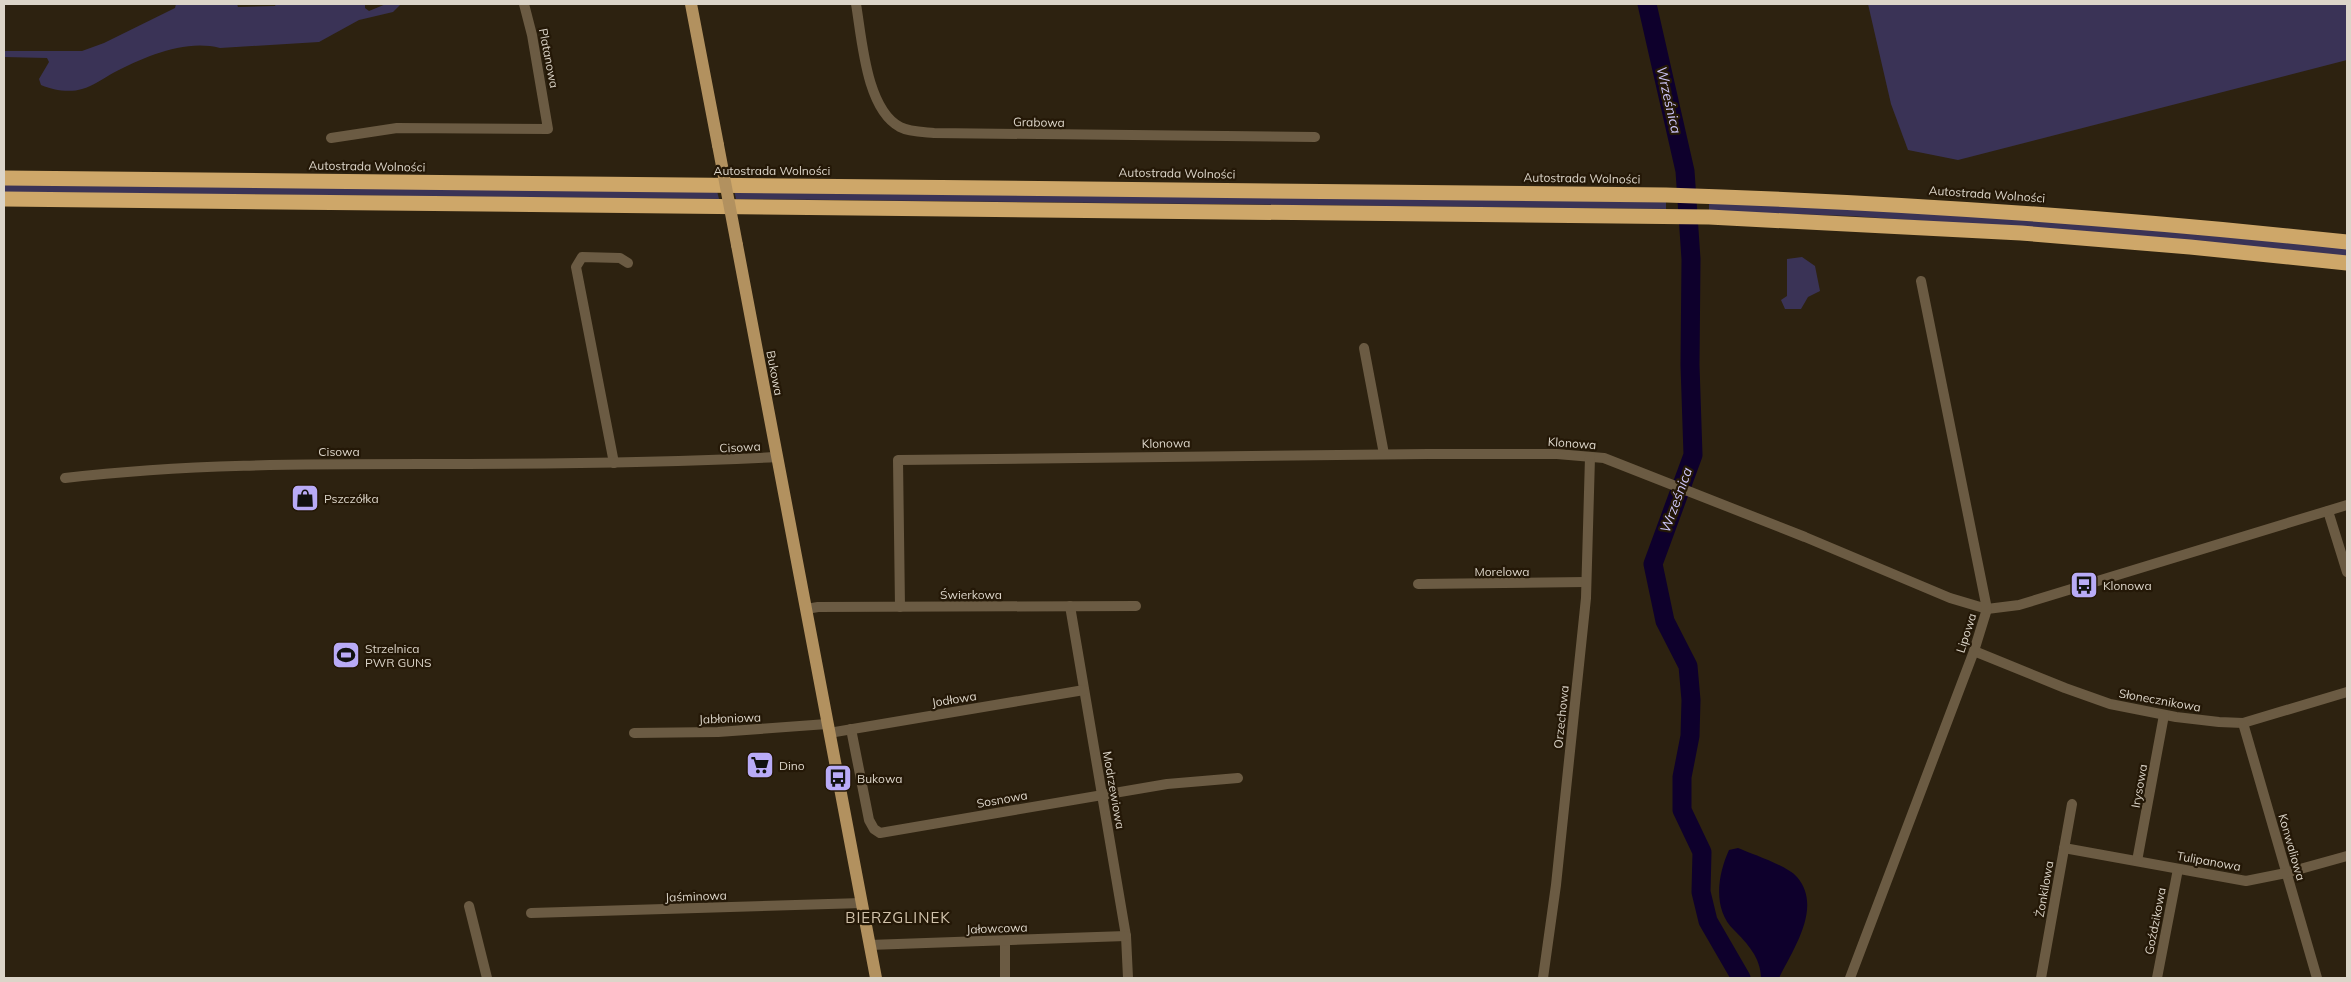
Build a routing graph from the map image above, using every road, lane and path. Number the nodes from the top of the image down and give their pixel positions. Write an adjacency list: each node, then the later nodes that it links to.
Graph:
1 (524, 4): 5 (street, Platanowa)
2 (691, 4): 14 (main road, Bukowa, bridge)
3 (856, 4): 4 (street, Grabowa)
4 (1315, 137)
5 (331, 138)
6 (4, 178): 8 (highway, Autostrada Wolności)
7 (4, 199): 10 (highway)
8 (2347, 242)
9 (628, 263): 16 (street)
10 (2347, 263)
11 (1921, 281): 27 (street, Lipowa)
12 (1364, 348): 13 (street)
13 (1384, 454): 15 (street, Klonowa); 25 (street, Klonowa)
14 (777, 457): 16 (street, Cisowa); 26 (main road, Bukowa)
15 (1590, 457): 21 (street, Orzechowa); 27 (street, Klonowa)
16 (614, 463): 17 (street, Cisowa)
17 (65, 478)
18 (2347, 505): 19 (street, Klonowa)
19 (2328, 511): 20 (street); 27 (street, Klonowa)
20 (2347, 572)
21 (1586, 582): 22 (street, Morelowa); 54 (street, Orzechowa)
22 (1418, 584)
23 (1070, 606): 24 (street, Świerkowa); 25 (street, Świerkowa); 29 (street, Modrzewiowa)
24 (1136, 606)
25 (900, 607): 26 (street, Świerkowa)
26 (806, 609): 33 (main road, Bukowa)
27 (1987, 609): 28 (street, Lipowa)
28 (1974, 651): 31 (street, Słonecznikowa); 55 (street, Lipowa)
29 (1084, 690): 34 (street, Jodłowa); 37 (street, Modrzewiowa)
30 (2347, 692): 32 (street, Słonecznikowa)
31 (2164, 715): 32 (street, Słonecznikowa); 41 (street, Irysowa)
32 (2243, 723): 43 (street, Konwaliowa)
33 (828, 729): 34 (street, Jodłowa); 35 (street, Jabłoniowa); 44 (main road, Bukowa)
34 (851, 729): 37 (street, Sosnowa)
35 (634, 733)
36 (1238, 778): 37 (street, Sosnowa)
37 (1102, 795): 47 (street, Modrzewiowa)
38 (2072, 804): 39 (street, Żonkilowa)
39 (2064, 848): 41 (street, Tulipanowa); 56 (street, Żonkilowa)
40 (2347, 856): 43 (street, Tulipanowa)
41 (2138, 861): 42 (street, Tulipanowa)
42 (2178, 868): 43 (street, Tulipanowa); 57 (street, Goździkowa)
43 (2286, 873): 58 (street, Konwaliowa)
44 (862, 903): 46 (street, Jaśminowa); 49 (main road, Bukowa)
45 (469, 906): 50 (street)
46 (531, 913)
47 (1126, 936): 48 (street, Jałowcowa); 53 (street, Modrzewiowa)
48 (1005, 941): 49 (street, Jałowcowa); 52 (street)
49 (869, 945): 51 (main road, Bukowa)
50 (487, 978)
51 (876, 978)
52 (1005, 978)
53 (1128, 978)
54 (1543, 978)
55 (1850, 978)
56 (2041, 978)
57 (2157, 978)
58 (2317, 978)

